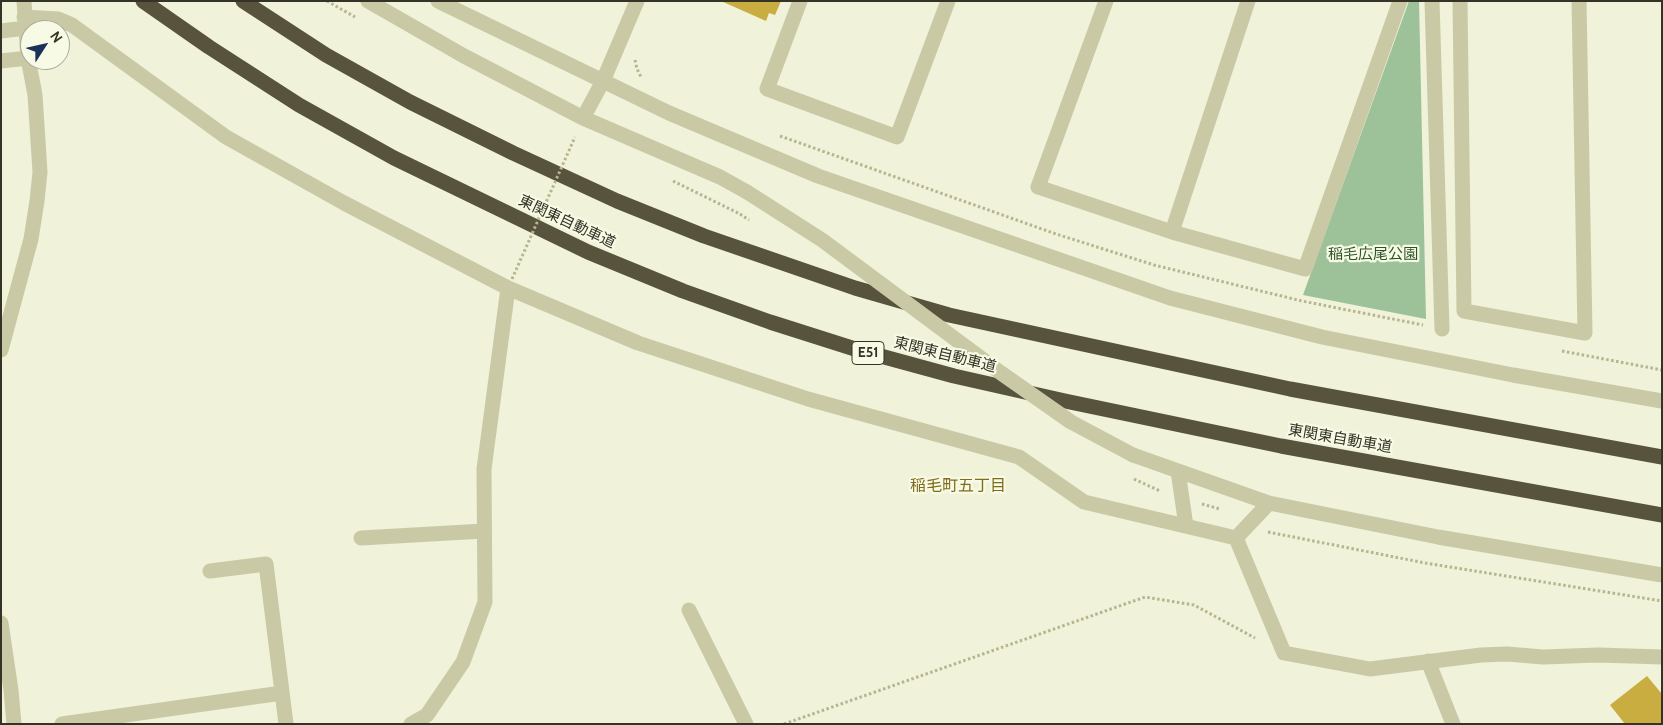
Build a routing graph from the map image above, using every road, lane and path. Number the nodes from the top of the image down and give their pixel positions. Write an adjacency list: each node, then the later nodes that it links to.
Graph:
1 (24, 1): 15 (street)
2 (143, 1): 35 (highway, 東関東自動車道 / E51)
3 (243, 1): 32 (highway)
4 (368, 1): 25 (street)
5 (438, 1): 24 (street)
6 (637, 1): 24 (street)
7 (800, 1): 8 (street)
8 (948, 1)
9 (1106, 1): 27 (street)
10 (1248, 1): 27 (street)
11 (1400, 1): 27 (street)
12 (1432, 1): 29 (street)
13 (1460, 1): 14 (street)
14 (1579, 1)
15 (25, 20)
16 (47, 20): 17 (street)
17 (60, 20)
18 (20, 24): 20 (street)
19 (70, 24): 28 (street)
20 (1, 31)
21 (20, 59): 22 (street)
22 (1, 61)
23 (30, 70): 30 (street)
24 (602, 81): 25 (street); 31 (street)
25 (583, 118): 33 (street, bridge)
26 (575, 137): 28 (path, bridge)
27 (1172, 232)
28 (510, 284): 36 (street); 37 (street)
29 (1442, 329)
30 (1, 350)
31 (1662, 401)
32 (1662, 457)
33 (1178, 471): 34 (street); 36 (street)
34 (1269, 502): 39 (street); 41 (street)
35 (1662, 514)
36 (1186, 526): 39 (street)
37 (484, 531): 38 (street); 51 (street)
38 (361, 538)
39 (1236, 538): 44 (street)
40 (210, 571): 47 (street)
41 (1662, 575)
42 (688, 610): 52 (street)
43 (1, 623): 48 (street)
44 (1284, 653): 46 (street); 53 (path)
45 (1662, 657): 46 (street)
46 (1428, 661): 54 (street)
47 (282, 693): 49 (street); 50 (street)
48 (14, 724)
49 (62, 724)
50 (286, 724)
51 (411, 724)
52 (746, 724)
53 (784, 724)
54 (1453, 724)

